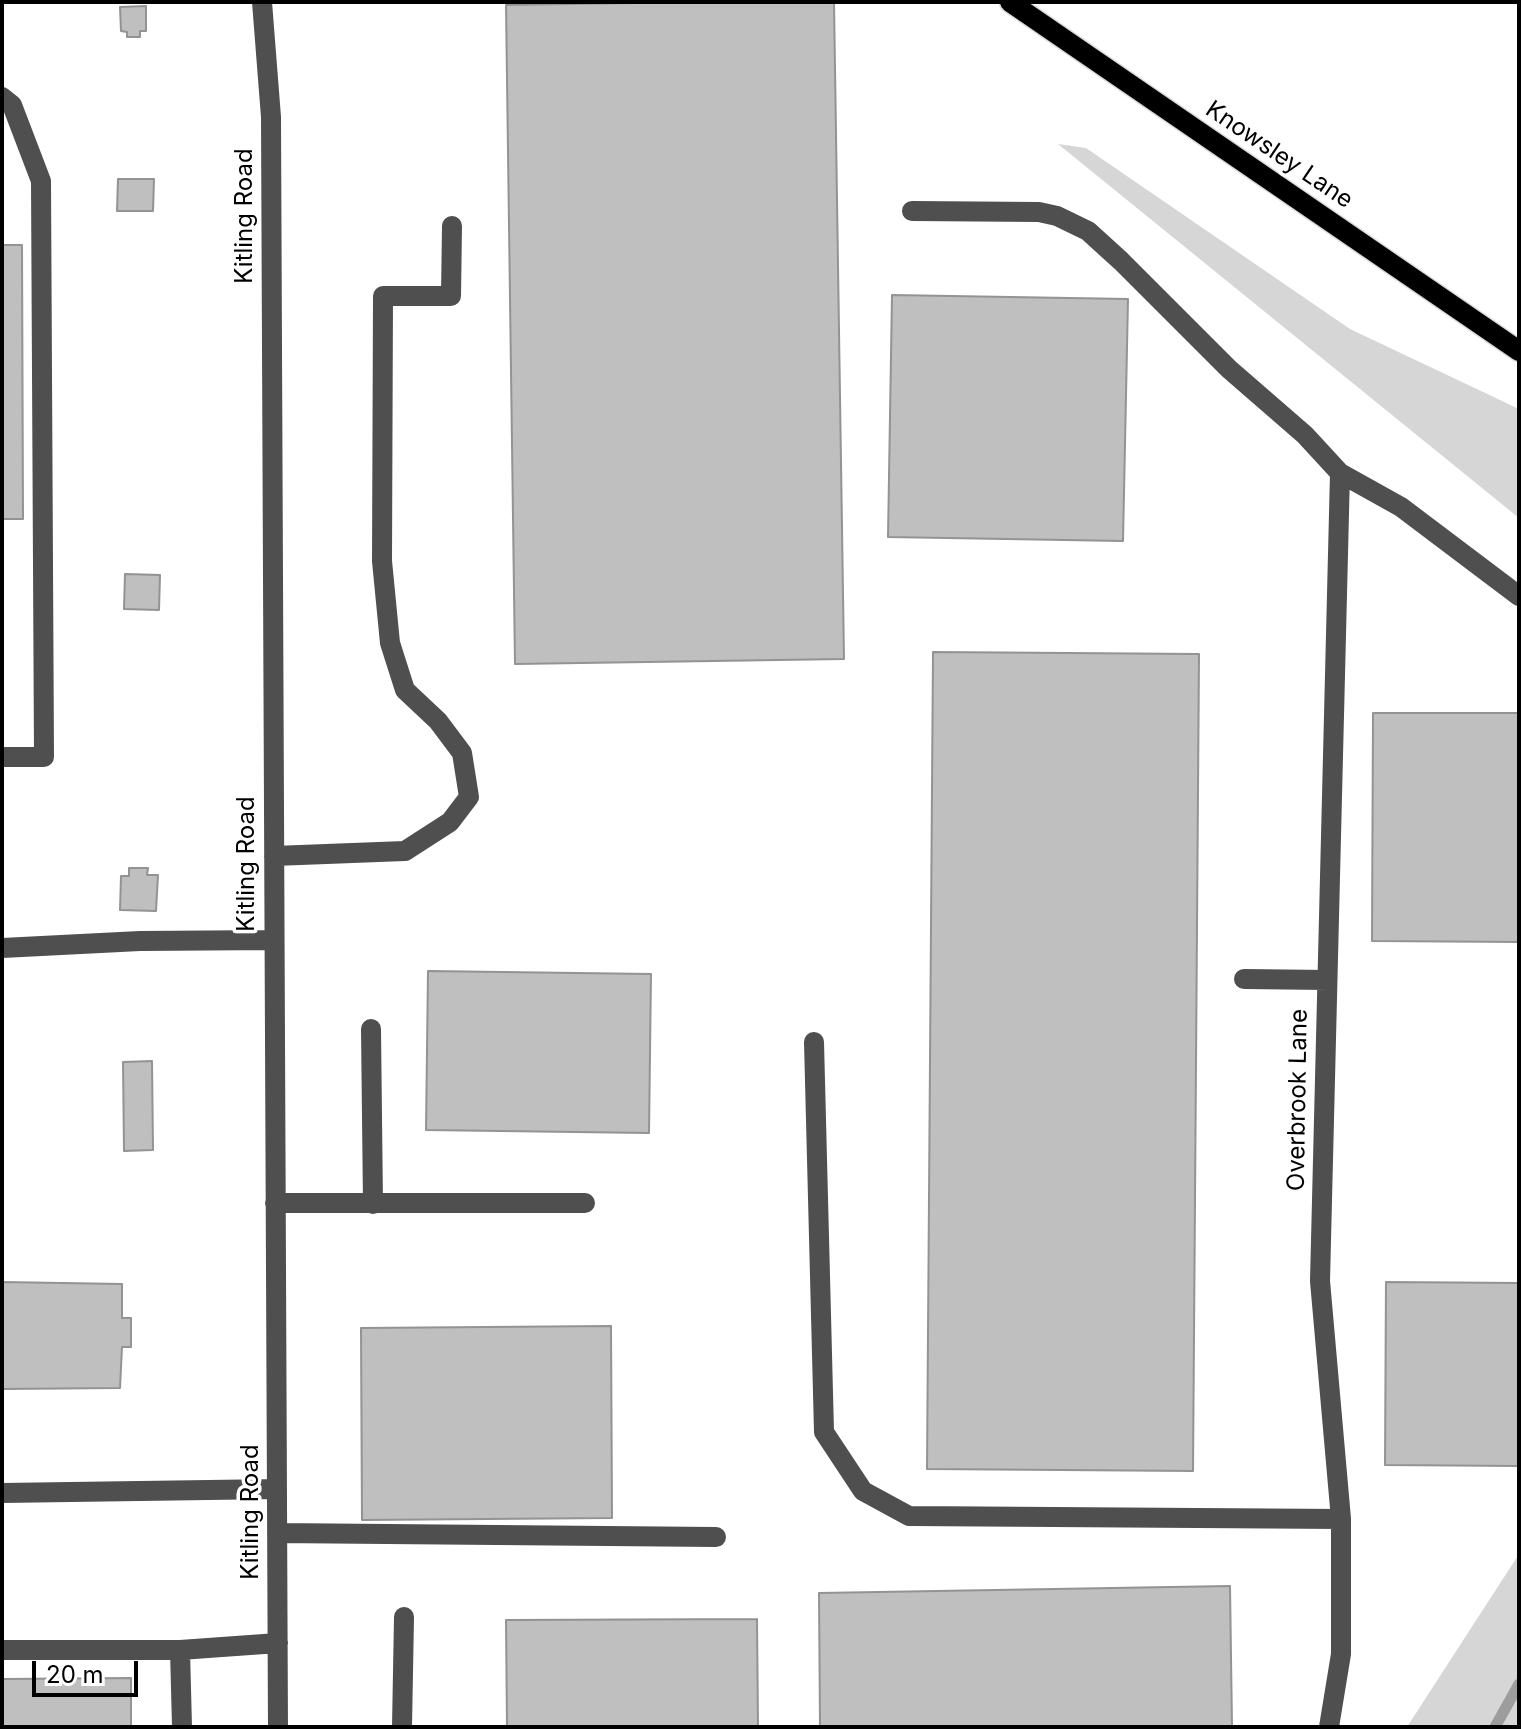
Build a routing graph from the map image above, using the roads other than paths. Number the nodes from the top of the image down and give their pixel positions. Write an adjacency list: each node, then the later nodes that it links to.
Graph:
1 (262, 2): 10 (street, Kitling Road)
2 (1010, 2): 6 (main road, Knowsley Lane)
3 (2, 97): 9 (street)
4 (912, 211): 7 (street)
5 (452, 226): 10 (street)
6 (1519, 351)
7 (1340, 473): 8 (street); 14 (street, Overbrook Lane)
8 (1519, 596)
9 (2, 757)
10 (274, 856): 11 (street, Kitling Road)
11 (273, 940): 12 (street); 17 (street, Kitling Road)
12 (2, 948)
13 (1244, 979): 14 (street)
14 (1327, 980): 22 (street, Overbrook Lane)
15 (371, 1029): 19 (street)
16 (814, 1042): 22 (street)
17 (275, 1203): 19 (street); 20 (street, Kitling Road)
18 (585, 1203): 19 (street)
19 (373, 1204)
20 (277, 1489): 21 (street); 23 (street, Kitling Road)
21 (2, 1493)
22 (1341, 1519): 32 (street, Overbrook Lane)
23 (277, 1533): 24 (street); 26 (street, Kitling Road)
24 (716, 1537)
25 (404, 1617): 31 (street)
26 (278, 1643): 28 (street); 30 (street, Kitling Road)
27 (2, 1650): 28 (street)
28 (180, 1650): 29 (street)
29 (182, 1727)
30 (278, 1727)
31 (402, 1727)
32 (1329, 1727)

